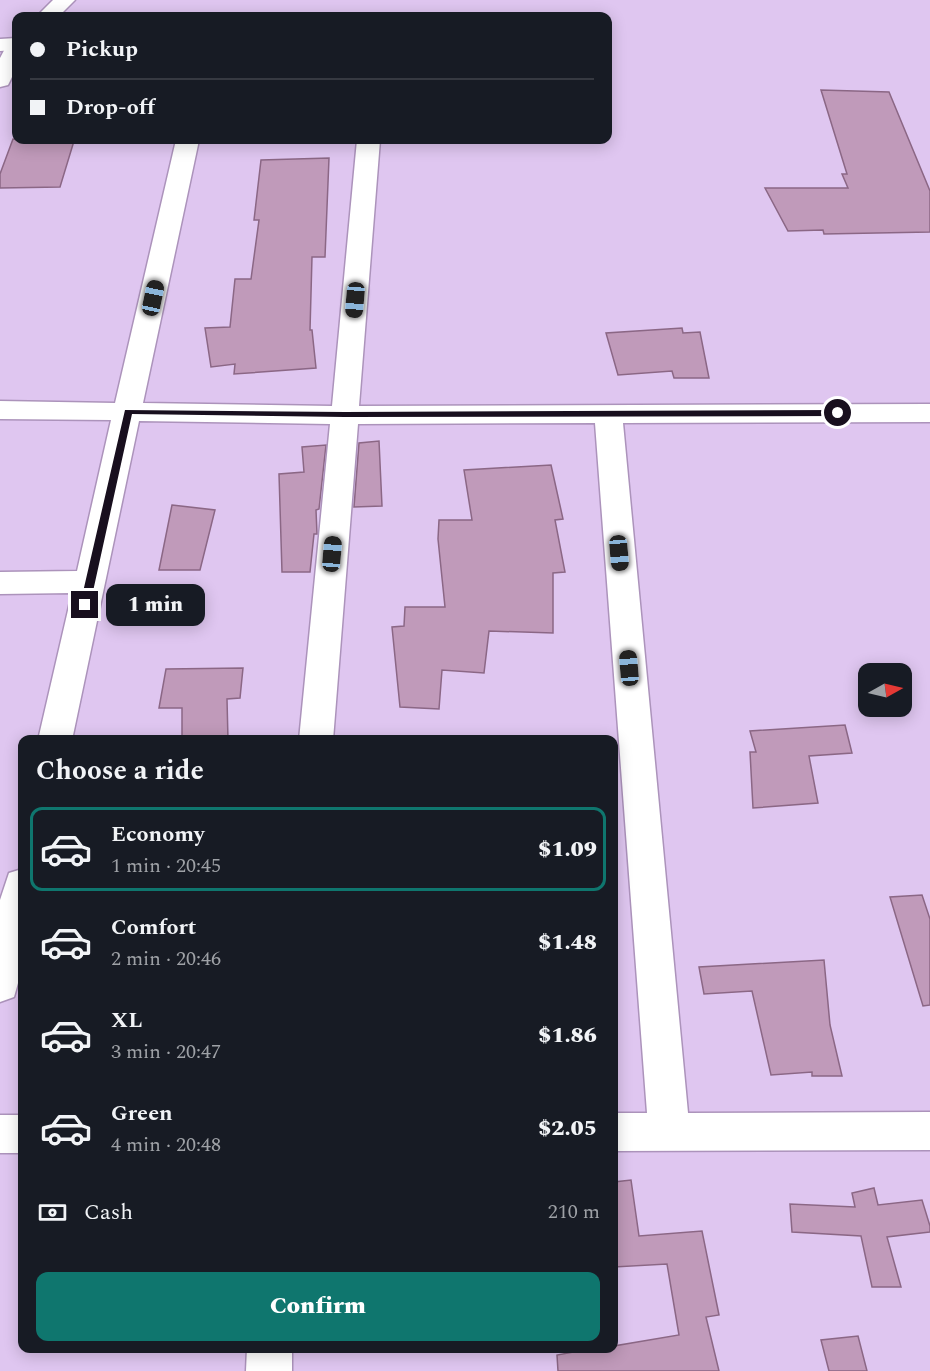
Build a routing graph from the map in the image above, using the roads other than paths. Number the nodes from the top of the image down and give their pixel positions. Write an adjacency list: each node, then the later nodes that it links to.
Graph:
1 (65, 0): 2 (main road)
2 (52, 12)
3 (12, 54): 4 (main road)
4 (0, 80)
5 (186, 144): 8 (main road)
6 (369, 144): 10 (main road)
7 (0, 410): 8 (main road)
8 (128, 411): 10 (main road); 12 (main road)
9 (930, 413): 11 (main road)
10 (345, 414): 11 (main road); 15 (main road)
11 (608, 414): 18 (main road)
12 (90, 582): 13 (main road); 14 (main road)
13 (0, 583)
14 (56, 735)
15 (316, 735)
16 (18, 902): 17 (main road)
17 (0, 984)
18 (669, 1131): 19 (main road); 20 (main road)
19 (930, 1131)
20 (618, 1132)
21 (0, 1134): 22 (main road)
22 (18, 1134)
23 (270, 1353): 24 (main road)
24 (269, 1371)

